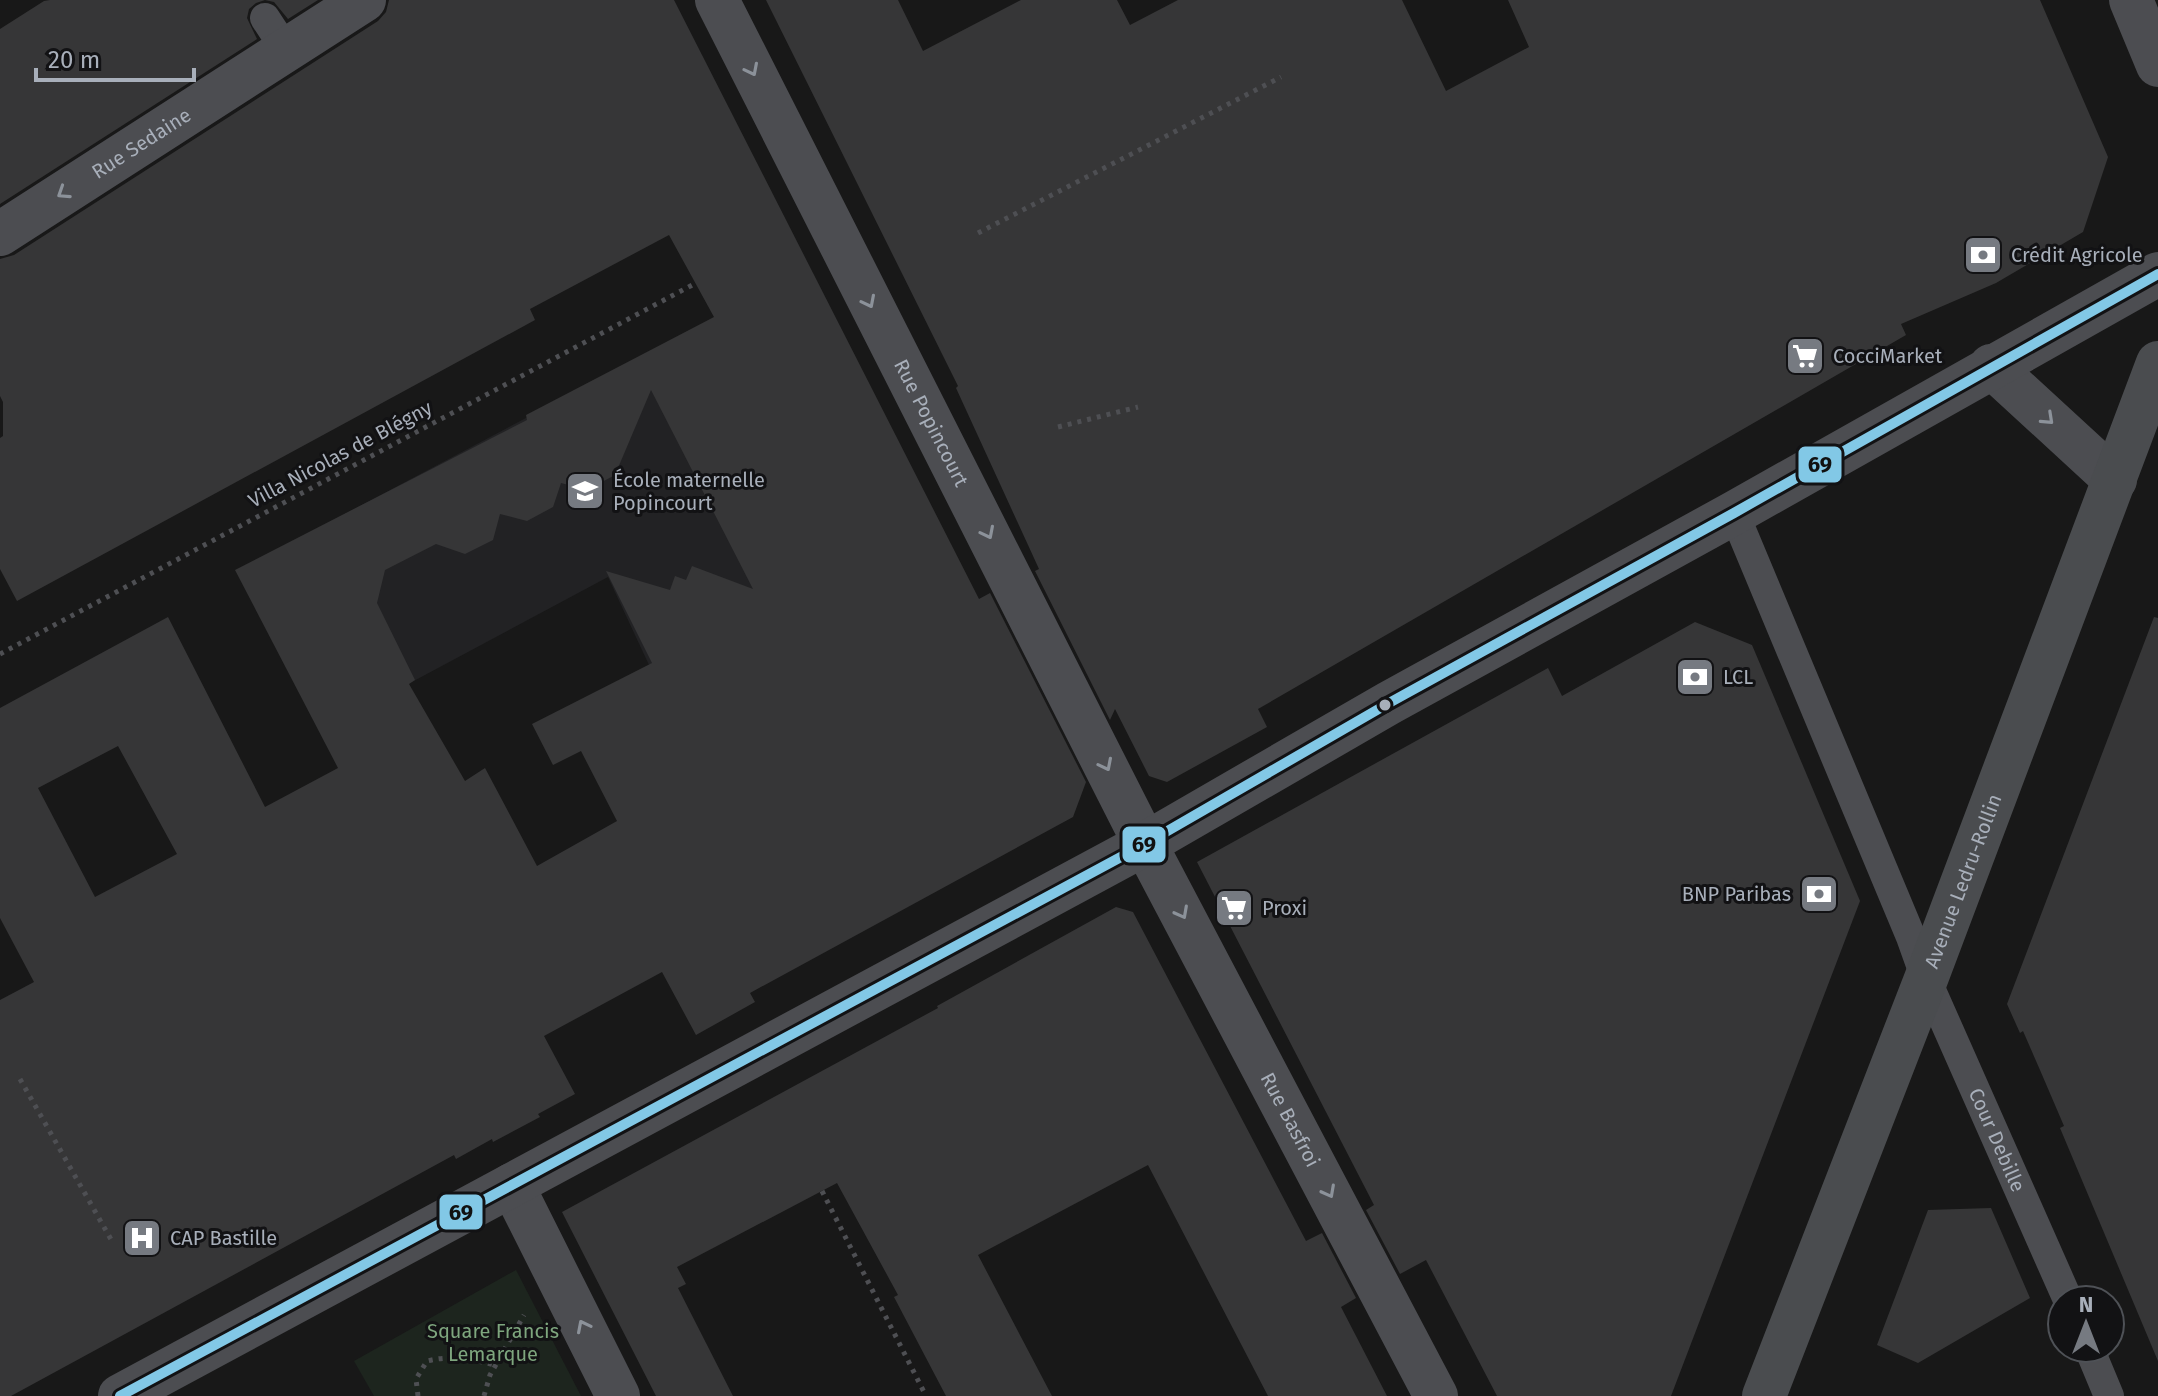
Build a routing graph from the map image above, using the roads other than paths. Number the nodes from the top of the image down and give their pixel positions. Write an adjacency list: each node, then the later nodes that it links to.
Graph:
1 (364, 0): 5 (street, Rue Sedaine, one-way to 5)
2 (717, 0): 11 (street, Rue Popincourt, one-way to 11)
3 (2131, 0): 4 (street)
4 (2158, 65)
5 (0, 234)
6 (2158, 274): 8 (street)
7 (2158, 363): 9 (main road, Avenue Ledru-Rollin)
8 (1991, 366): 9 (street, one-way to 9); 10 (street)
9 (2115, 480): 12 (main road, Avenue Ledru-Rollin)
10 (1734, 513): 11 (street); 12 (lane, Cour Debille)
11 (1145, 844): 13 (street); 18 (street, Rue Basfroi, one-way to 18)
12 (1926, 979): 14 (lane, Cour Debille); 19 (main road, Avenue Ledru-Rollin)
13 (512, 1185): 16 (street); 17 (street, one-way to 13)
14 (2061, 1284)
15 (2096, 1364): 20 (lane)
16 (120, 1396)
17 (618, 1396)
18 (1436, 1396)
19 (1764, 1396)
20 (2109, 1396)

